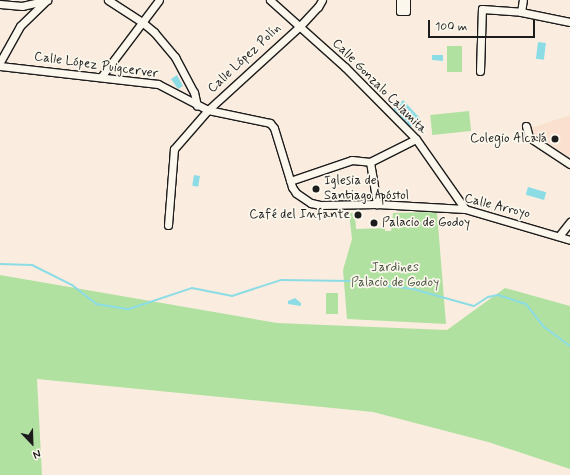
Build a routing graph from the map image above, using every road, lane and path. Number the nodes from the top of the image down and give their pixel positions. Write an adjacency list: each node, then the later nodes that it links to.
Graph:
1 (47, 0): 9 (street); 14 (street)
2 (108, 0): 11 (street)
3 (159, 0): 11 (street)
4 (270, 0): 13 (street, Calle Gonzalo Calamita)
5 (322, 0): 13 (street, Calle López Polín)
6 (400, 0): 7 (street)
7 (406, 0)
8 (523, 0): 10 (street)
9 (0, 4)
10 (521, 12): 12 (street); 16 (street)
11 (142, 22): 17 (street); 18 (street)
12 (570, 22)
13 (300, 26): 19 (street, Calle López Polín); 21 (street, Calle Gonzalo Calamita)
14 (0, 62)
15 (0, 66): 17 (street, Calle López Puigcerver)
16 (480, 71)
17 (101, 77): 18 (street, Calle López Puigcerver)
18 (197, 106): 19 (street, Calle López Puigcerver)
19 (208, 110): 24 (street, Calle Arroyo); 28 (street, Calle López Polín)
20 (526, 126): 23 (street)
21 (416, 139): 22 (street); 26 (street, Calle Gonzalo Calamita)
22 (370, 162): 24 (street); 25 (street)
23 (570, 164)
24 (290, 181): 25 (street, Calle Arroyo)
25 (377, 204): 26 (street, Calle Arroyo)
26 (465, 209): 29 (street, Calle Arroyo)
27 (570, 222): 29 (street)
28 (168, 226)
29 (559, 236): 30 (street, Calle Arroyo)
30 (570, 240)

